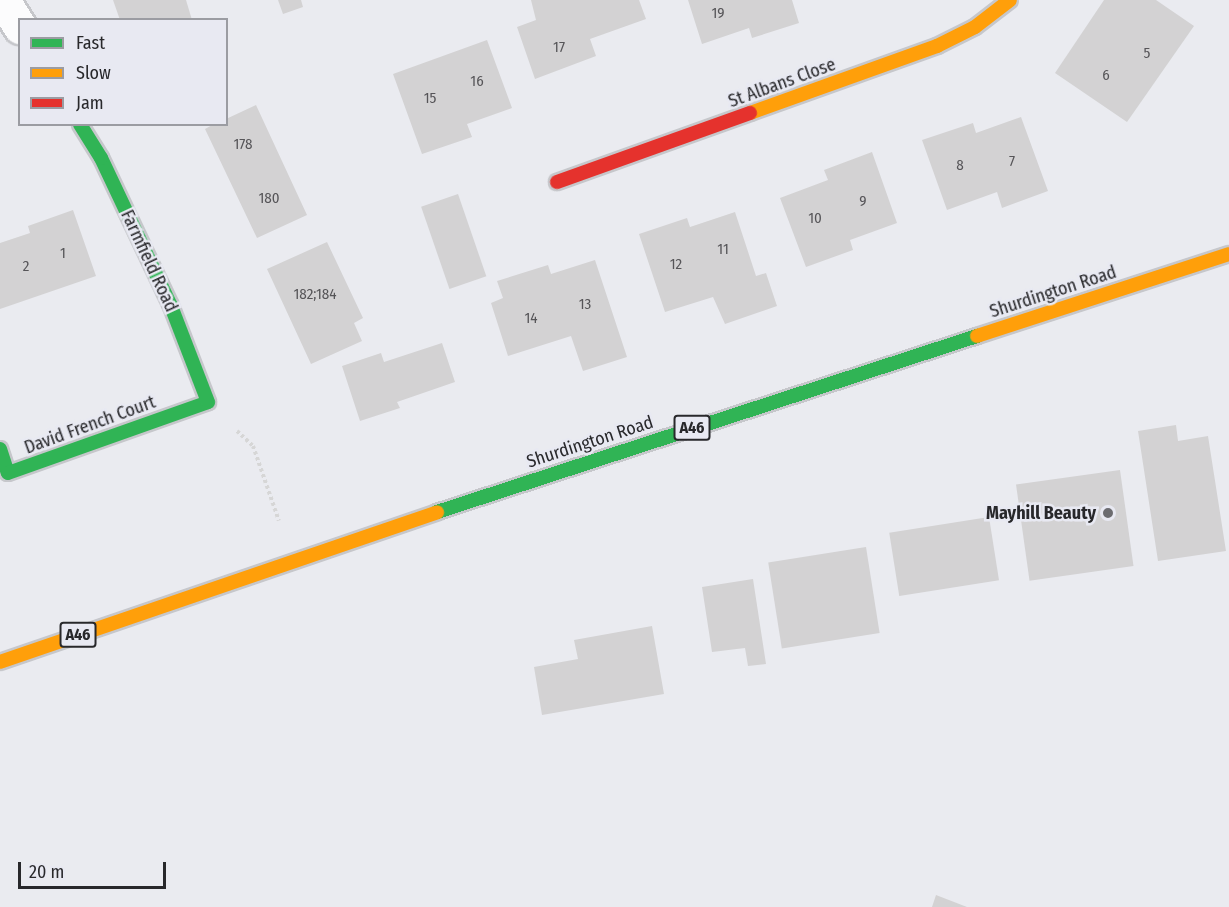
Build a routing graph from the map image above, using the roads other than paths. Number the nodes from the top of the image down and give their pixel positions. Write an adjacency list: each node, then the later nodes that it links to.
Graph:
1 (3, 0): 3 (street)
2 (1010, 0): 5 (main road, St Albans Close)
3 (18, 24)
4 (81, 126): 7 (main road, Farmfield Road)
5 (557, 182)
6 (1229, 254): 9 (main road, Shurdington Road / A46)
7 (208, 402): 8 (main road, David French Court)
8 (0, 449)
9 (0, 662)

